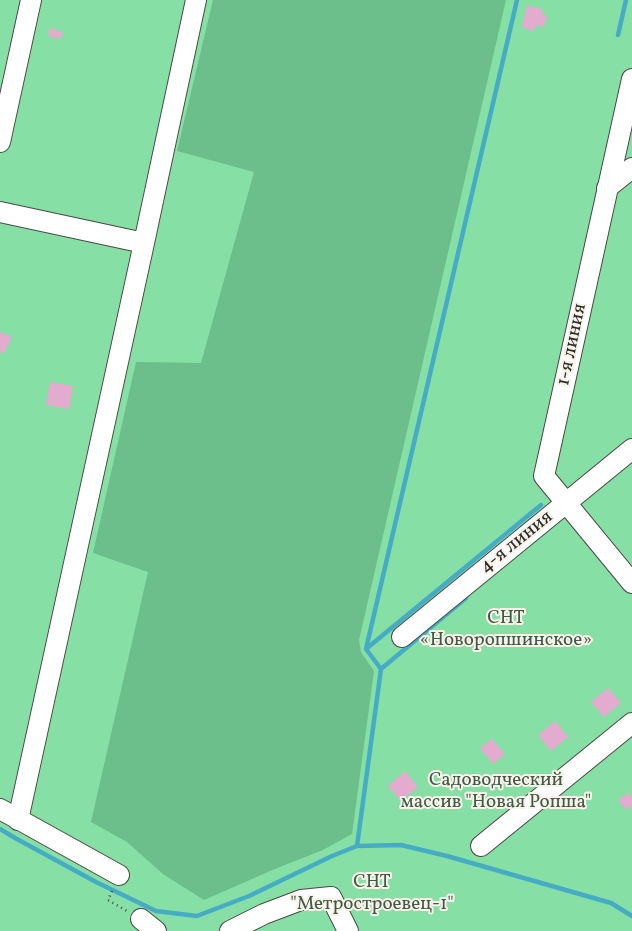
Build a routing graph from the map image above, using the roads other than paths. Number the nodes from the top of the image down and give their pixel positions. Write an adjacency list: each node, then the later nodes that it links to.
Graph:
1 (31, 0): 4 (street)
2 (196, 0): 8 (street)
3 (632, 79): 6 (street, 1-я линия)
4 (0, 142)
5 (632, 168): 6 (street)
6 (607, 188): 10 (street, 1-я линия)
7 (0, 212): 8 (street)
8 (144, 243): 15 (street)
9 (632, 449): 10 (street, 4-я линия)
10 (566, 503): 11 (street, 1-я линия); 12 (street, 4-я линия)
11 (632, 583)
12 (402, 637)
13 (632, 723): 16 (street)
14 (0, 809): 15 (street)
15 (18, 820): 17 (street)
16 (481, 846)
17 (119, 876)
18 (230, 931): 19 (street)
19 (348, 931)

